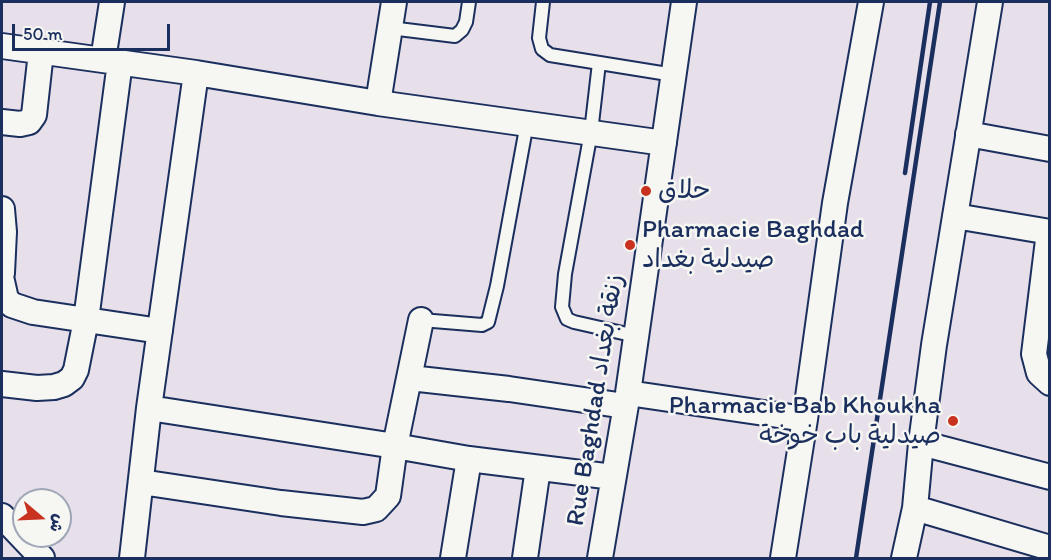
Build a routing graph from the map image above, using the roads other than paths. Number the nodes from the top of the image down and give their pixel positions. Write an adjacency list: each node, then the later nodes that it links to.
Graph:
1 (112, 2): 11 (street)
2 (394, 2): 8 (street)
3 (469, 2): 8 (lane)
4 (543, 2): 12 (lane)
5 (684, 2): 14 (street, Rue Baghdad زنقة بغداد)
6 (871, 2): 36 (street)
7 (990, 2): 19 (street)
8 (390, 28): 15 (street)
9 (2, 46): 10 (street)
10 (41, 52): 11 (street); 16 (street)
11 (112, 61): 13 (street); 28 (street)
12 (599, 63): 14 (lane); 18 (lane)
13 (196, 73): 15 (street); 29 (street)
14 (674, 75): 20 (street, Rue Baghdad زنقة بغداد)
15 (378, 103): 17 (street)
16 (2, 122)
17 (527, 123): 18 (street); 27 (lane)
18 (591, 132): 20 (street); 30 (lane)
19 (969, 134): 21 (street); 23 (street)
20 (664, 143): 30 (street, Rue Baghdad زنقة بغداد)
21 (1050, 149)
22 (2, 208): 25 (street)
23 (955, 216): 24 (street); 37 (street)
24 (1049, 232): 32 (street)
25 (2, 273)
26 (2, 281): 28 (street)
27 (421, 320): 31 (street)
28 (86, 321): 29 (street); 33 (street)
29 (159, 331): 35 (street)
30 (636, 336): 34 (street, Rue Baghdad زنقة بغداد)
31 (410, 378): 34 (street); 38 (street)
32 (1050, 383)
33 (2, 384)
34 (626, 399): 36 (street); 41 (street, Rue Baghdad زنقة بغداد)
35 (148, 408): 38 (street); 43 (street)
36 (805, 419): 52 (street)
37 (921, 442): 42 (street); 44 (street)
38 (395, 446): 39 (street); 43 (street)
39 (469, 459): 40 (street); 49 (street)
40 (538, 468): 41 (street); 50 (street)
41 (613, 477): 51 (street, Rue Baghdad زنقة بغداد)
42 (1050, 477)
43 (141, 482): 48 (street)
44 (915, 508): 46 (street); 53 (street)
45 (2, 516): 47 (street)
46 (1050, 548)
47 (42, 558)
48 (132, 558)
49 (453, 558)
50 (525, 558)
51 (600, 558)
52 (783, 558)
53 (904, 558)

